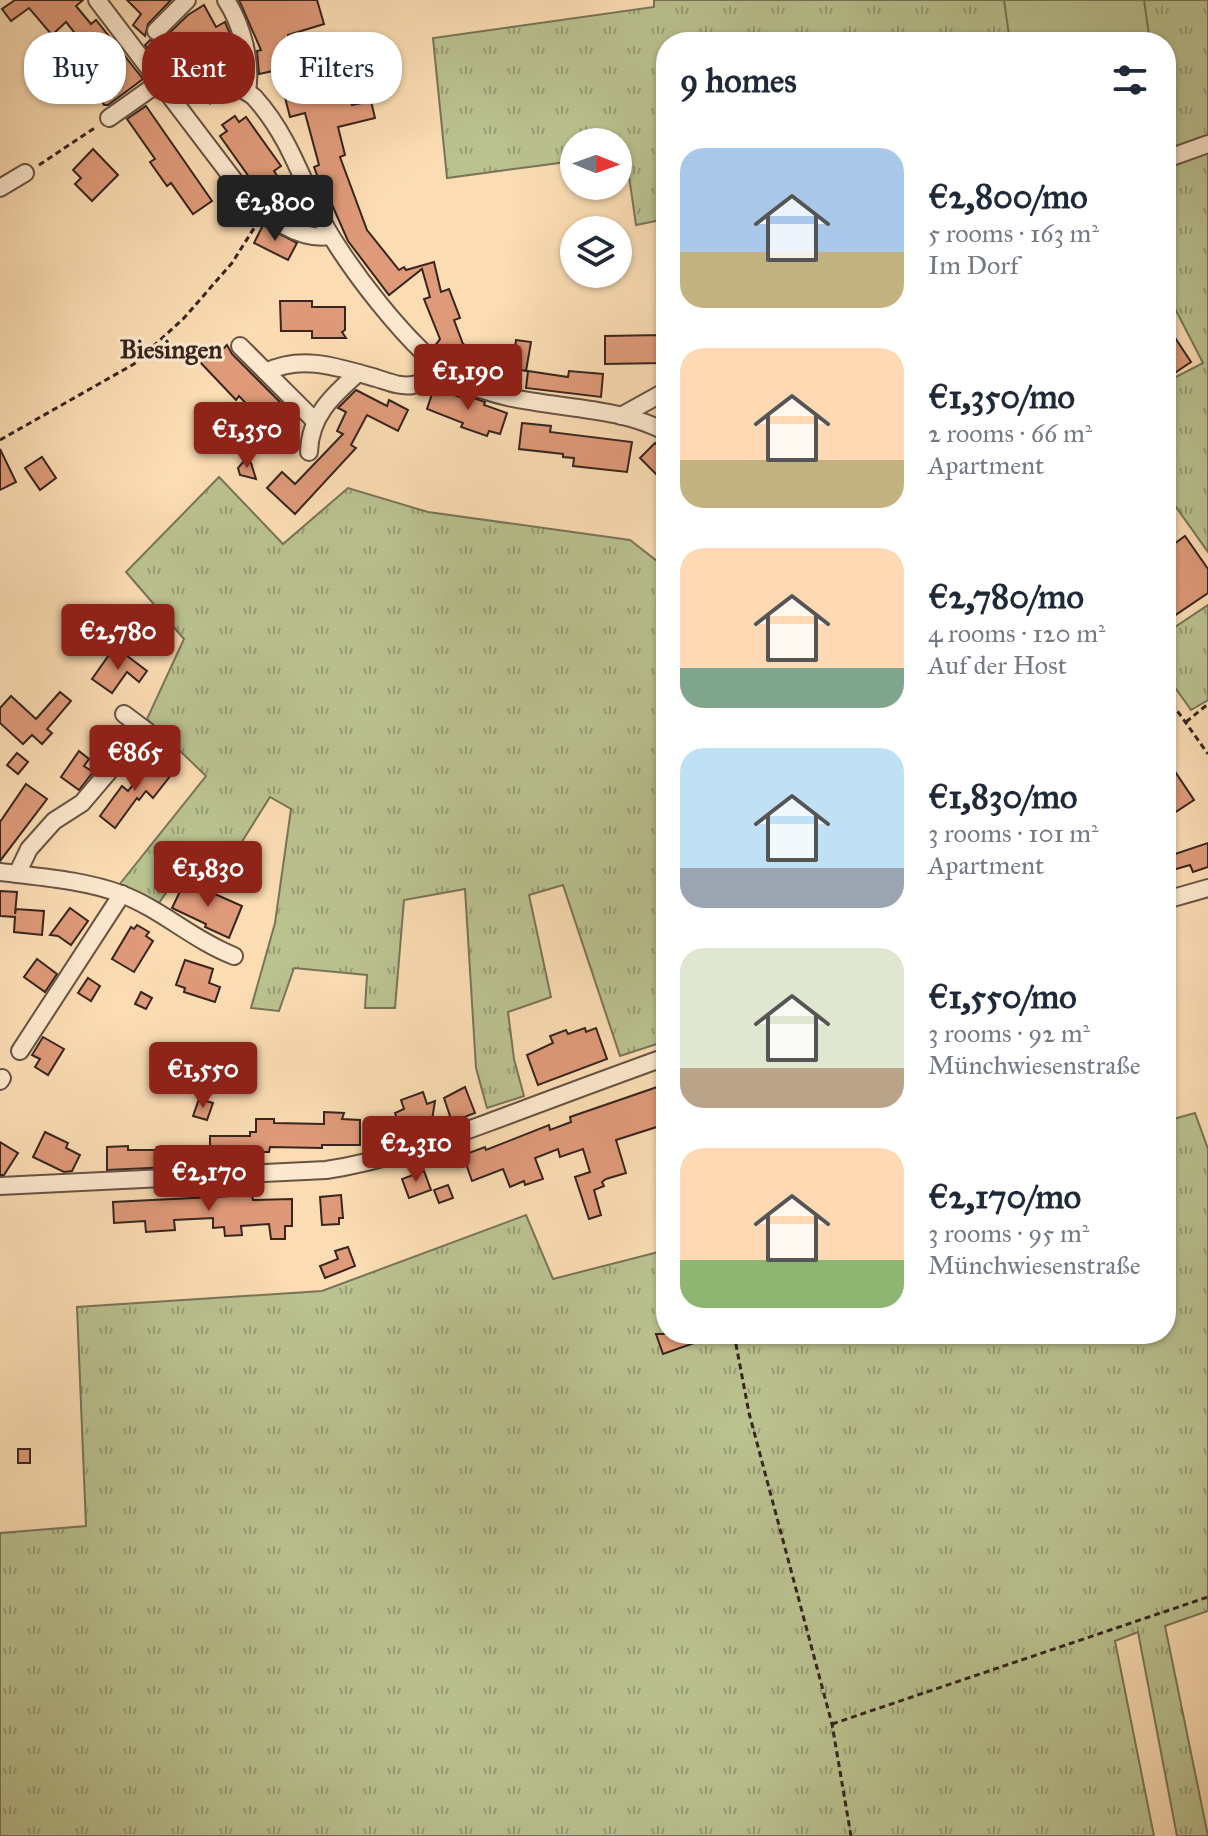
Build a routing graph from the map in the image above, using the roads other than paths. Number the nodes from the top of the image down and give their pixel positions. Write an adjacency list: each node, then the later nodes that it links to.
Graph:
1 (97, 0): 6 (street)
2 (187, 0): 4 (street)
3 (226, 0): 5 (street)
4 (156, 31)
5 (240, 32)
6 (142, 58)
7 (255, 99): 15 (street)
8 (142, 100): 10 (street)
9 (177, 104): 15 (street)
10 (109, 118)
11 (1208, 144): 12 (street)
12 (1176, 155)
13 (25, 173): 14 (street)
14 (0, 188)
15 (330, 236): 17 (street)
16 (240, 346): 18 (street)
17 (440, 369): 19 (street); 21 (street)
18 (266, 372): 19 (street); 22 (street)
19 (358, 373): 22 (street)
20 (656, 397): 21 (street)
21 (621, 416): 23 (street)
22 (314, 420): 24 (street)
23 (656, 427)
24 (309, 452)
25 (124, 714): 26 (street)
26 (144, 730): 27 (street); 28 (street)
27 (164, 744)
28 (8, 873): 30 (street)
29 (1208, 888): 31 (street)
30 (122, 894): 32 (street); 33 (street)
31 (1176, 897)
32 (234, 956)
33 (20, 1051)
34 (656, 1061): 35 (street)
35 (0, 1186)

